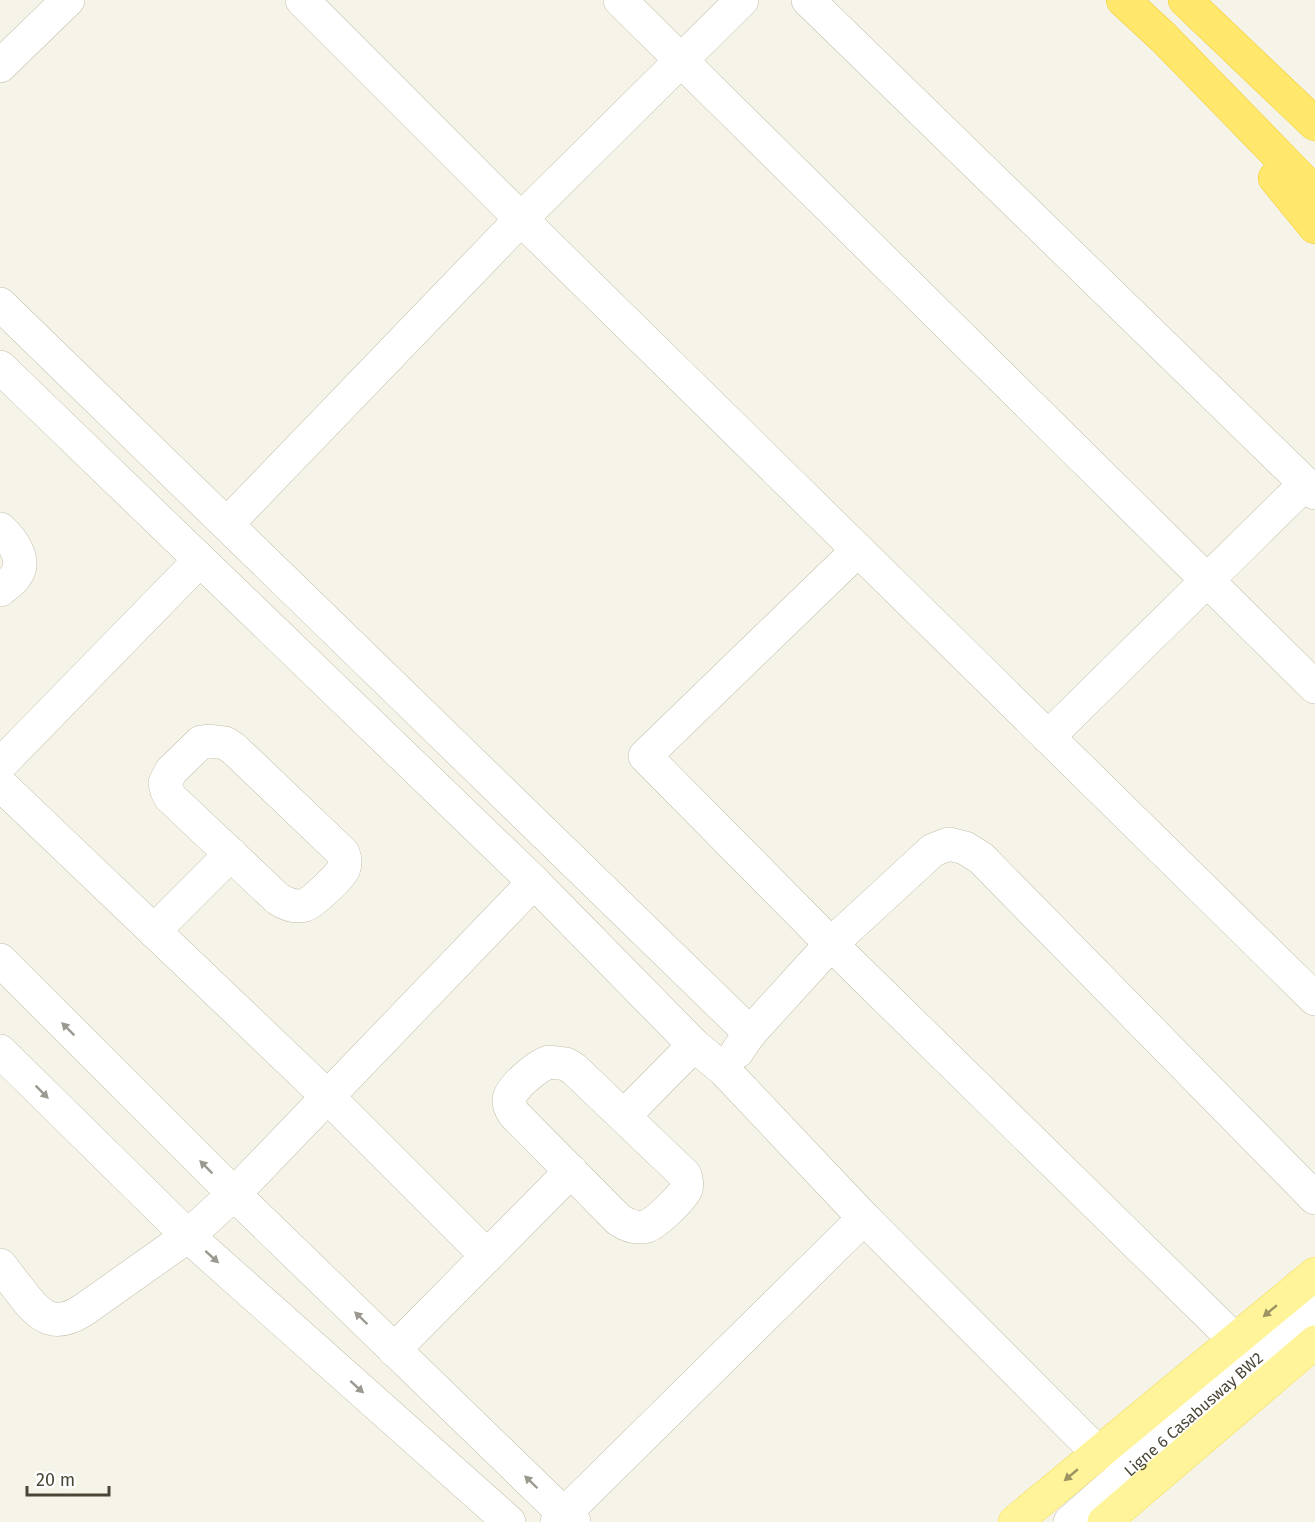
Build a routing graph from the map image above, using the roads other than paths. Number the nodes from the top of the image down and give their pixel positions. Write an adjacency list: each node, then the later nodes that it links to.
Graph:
1 (68, 0): 10 (street)
2 (302, 0): 14 (street)
3 (620, 0): 9 (street)
4 (742, 0): 9 (street)
5 (808, 0): 18 (street)
6 (1123, 0): 8 (highway)
7 (1189, 4): 11 (highway); 12 (highway)
8 (1164, 38): 13 (highway); 15 (highway)
9 (681, 61): 14 (street); 23 (street)
10 (0, 66)
11 (1315, 100)
12 (1315, 124)
13 (1315, 193)
14 (521, 219): 19 (street); 21 (street)
15 (1315, 227)
16 (0, 304): 19 (street)
17 (0, 367): 22 (street)
18 (1310, 489): 23 (street)
19 (227, 525): 35 (street)
20 (0, 529): 24 (street)
21 (858, 550): 26 (street); 32 (street)
22 (200, 560): 27 (street); 30 (street)
23 (1207, 580): 25 (street); 26 (street)
24 (0, 590)
25 (1315, 687)
26 (1048, 737): 34 (street)
27 (0, 765)
28 (0, 784): 31 (street)
29 (231, 854): 29 (street); 31 (street)
30 (534, 882): 36 (street); 39 (street)
31 (154, 931): 39 (street)
32 (831, 944): 35 (street); 43 (street); 51 (street)
33 (0, 960): 42 (street, one-way to 33)
34 (1315, 999)
35 (750, 1034): 38 (street)
36 (694, 1045): 38 (street); 40 (street)
37 (0, 1051): 45 (street, one-way to 45)
38 (724, 1070): 44 (street)
39 (328, 1097): 42 (street); 46 (street)
40 (624, 1116): 41 (street); 41 (street)
41 (571, 1172): 46 (street)
42 (234, 1194): 45 (street); 53 (street, one-way to 42)
43 (1315, 1198)
44 (864, 1218): 54 (street); 55 (street)
45 (188, 1236): 47 (street); 56 (street, one-way to 56)
46 (487, 1256): 53 (street)
47 (0, 1265)
48 (1315, 1274): 51 (main road, one-way to 51)
49 (1315, 1307): 58 (street, Ligne 6 Casabusway BW2)
50 (1315, 1324): 59 (street, Ligne 6 Casabusway BW2)
51 (1235, 1340): 54 (main road)
52 (1315, 1342): 60 (main road)
53 (394, 1350): 55 (street, one-way to 53)
54 (1098, 1453): 57 (main road, one-way to 57)
55 (565, 1519)
56 (510, 1522)
57 (1014, 1522)
58 (1070, 1522)
59 (1087, 1522)
60 (1104, 1522)

